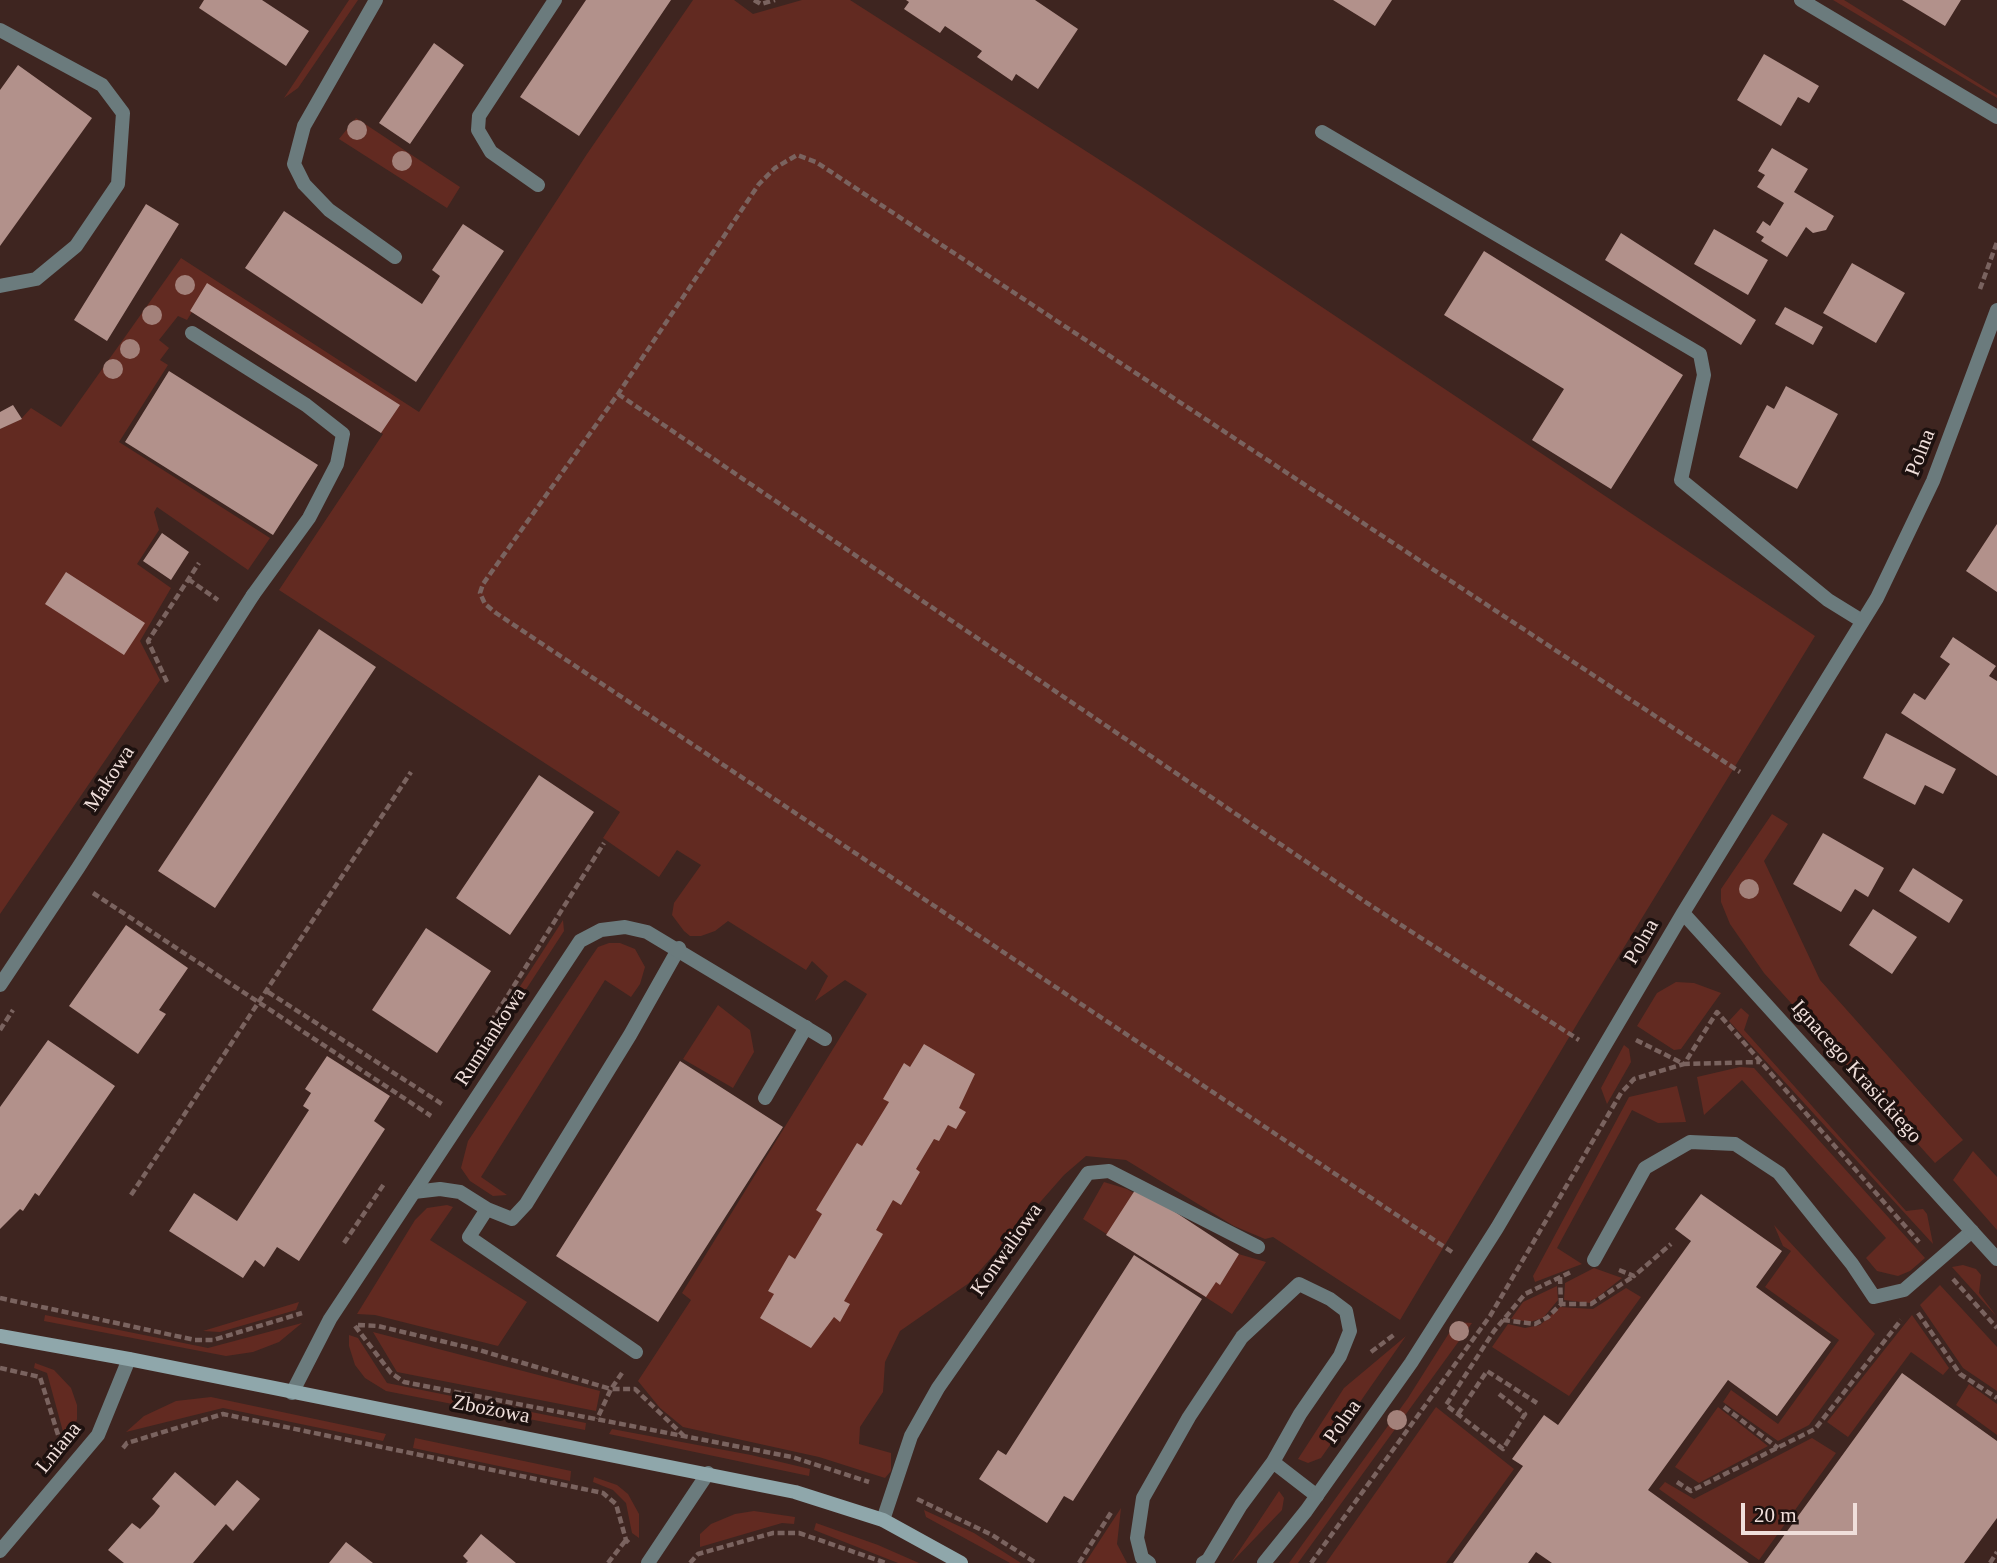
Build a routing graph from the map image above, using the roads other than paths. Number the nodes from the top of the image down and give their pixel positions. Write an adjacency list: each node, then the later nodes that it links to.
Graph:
1 (376, 0): 8 (street)
2 (555, 0): 7 (street)
3 (1801, 0): 5 (street)
4 (0, 30): 9 (street)
5 (1997, 117)
6 (1322, 132): 12 (street)
7 (538, 186)
8 (395, 257)
9 (0, 286)
10 (1997, 310): 12 (street, Polna)
11 (192, 332): 15 (street, Makowa)
12 (1862, 621): 13 (street, Polna)
13 (1683, 913): 21 (street, Ignacego Krasickiego); 31 (street, Polna)
14 (679, 948): 16 (street, Rumiankowa); 19 (street, Rumiankowa); 20 (street)
15 (0, 985)
16 (806, 1027): 17 (street, Rumiankowa); 18 (street)
17 (825, 1039)
18 (765, 1098)
19 (414, 1192): 20 (street); 28 (street, Rumiankowa)
20 (487, 1209): 26 (street)
21 (1972, 1231): 23 (street, Ignacego Krasickiego); 24 (street)
22 (1258, 1247): 32 (street, Konwaliowa)
23 (1997, 1259)
24 (1594, 1260)
25 (0, 1336): 27 (street, Zbożowa)
26 (636, 1352)
27 (129, 1359): 28 (street, Zbożowa); 33 (street, Lniana)
28 (292, 1393): 30 (street, Zbożowa)
29 (1273, 1462): 31 (street); 36 (street); 37 (street)
30 (708, 1473): 32 (street, Zbożowa); 34 (street)
31 (1317, 1496): 38 (street, Polna)
32 (883, 1520): 35 (street, Zbożowa)
33 (0, 1551)
34 (649, 1561)
35 (961, 1563)
36 (1149, 1563)
37 (1203, 1563)
38 (1264, 1563)

